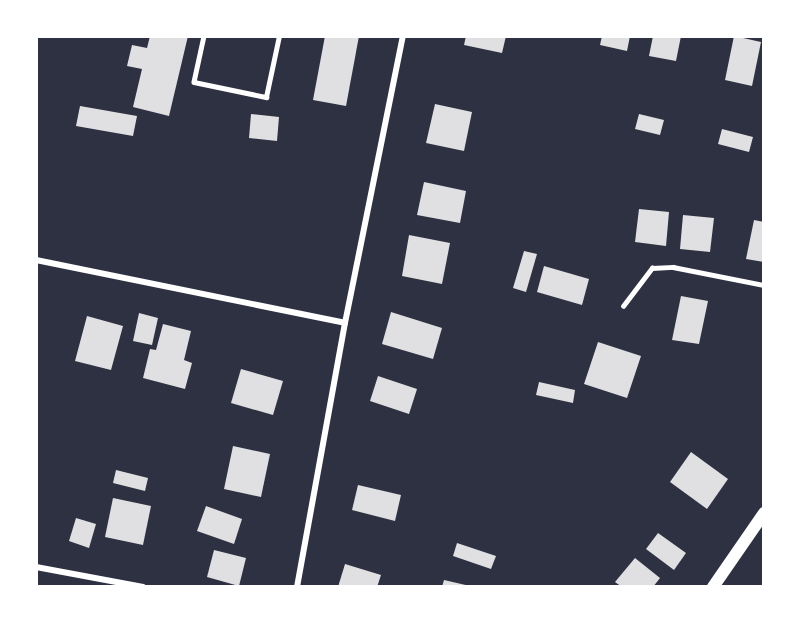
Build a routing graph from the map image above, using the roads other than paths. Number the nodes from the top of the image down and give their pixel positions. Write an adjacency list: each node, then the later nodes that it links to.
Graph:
1 (204, 36): 2 (lane)
2 (279, 36)
3 (403, 36): 7 (street)
4 (36, 260): 7 (street)
5 (764, 285): 6 (lane)
6 (623, 306)
7 (345, 323): 11 (street)
8 (764, 513): 12 (main road)
9 (36, 567): 10 (street)
10 (143, 587)
11 (297, 587)
12 (713, 587)

